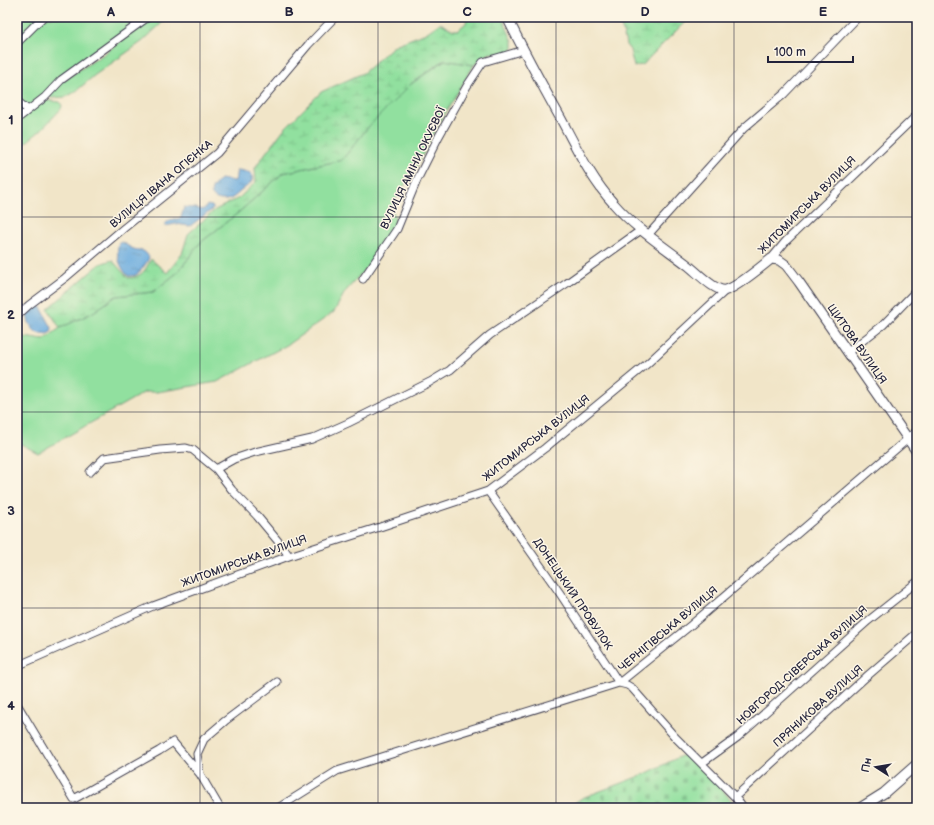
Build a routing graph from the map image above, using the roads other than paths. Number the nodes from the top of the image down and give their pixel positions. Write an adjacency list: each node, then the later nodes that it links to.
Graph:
1 (43, 17): 6 (street)
2 (148, 17): 9 (street)
3 (335, 17): 17 (street, ВУЛИЦЯ ІВАНА ОГІЄНКА)
4 (507, 17): 7 (street)
5 (858, 17): 12 (street)
6 (17, 43)
7 (524, 50): 12 (street); 14 (street, ВУЛИЦЯ АМІНИ ОКУЄВОЇ)
8 (17, 101): 9 (street)
9 (28, 110): 11 (street)
10 (917, 115): 13 (street, ЖИТОМИРСЬКА ВУЛИЦЯ)
11 (17, 118)
12 (644, 232): 15 (street); 22 (street)
13 (771, 259): 15 (street, ЖИТОМИРСЬКА ВУЛИЦЯ); 18 (street, ЩИТОВА ВУЛИЦЯ)
14 (363, 279)
15 (725, 290): 24 (street, ЖИТОМИРСЬКА ВУЛИЦЯ)
16 (917, 290): 18 (street)
17 (17, 316)
18 (848, 352): 20 (street, ЩИТОВА ВУЛИЦЯ)
19 (917, 431): 20 (street, ЧЕРНІГІВСЬКА ВУЛИЦЯ)
20 (908, 440): 21 (street, ЩИТОВА ВУЛИЦЯ); 30 (street, ЧЕРНІГІВСЬКА ВУЛИЦЯ)
21 (917, 452)
22 (216, 469): 23 (street); 25 (street)
23 (90, 472)
24 (488, 491): 25 (street, ЖИТОМИРСЬКА ВУЛИЦЯ); 30 (street, ДОНЕЦЬКИЙ ПРОВУЛОК)
25 (289, 556): 28 (street, ЖИТОМИРСЬКА ВУЛИЦЯ)
26 (917, 582): 34 (street, НОВГОРОД-СІВЕРСЬКА ВУЛИЦЯ)
27 (917, 633): 37 (street, ПРЯНИКОВА ВУЛИЦЯ)
28 (17, 666)
29 (277, 682): 32 (street)
30 (620, 683): 34 (street, ДОНЕЦЬКИЙ ПРОВУЛОК); 39 (street, ЧЕРНІГІВСЬКА ВУЛИЦЯ)
31 (17, 704): 33 (street)
32 (197, 754): 33 (street); 36 (street)
33 (185, 757): 36 (street)
34 (702, 763): 37 (street, ДОНЕЦЬКИЙ ПРОВУЛОК)
35 (917, 764): 41 (street)
36 (200, 774): 38 (street)
37 (735, 797): 40 (street, ДОНЕЦЬКИЙ ПРОВУЛОК)
38 (220, 808)
39 (278, 808)
40 (743, 808)
41 (860, 808)

